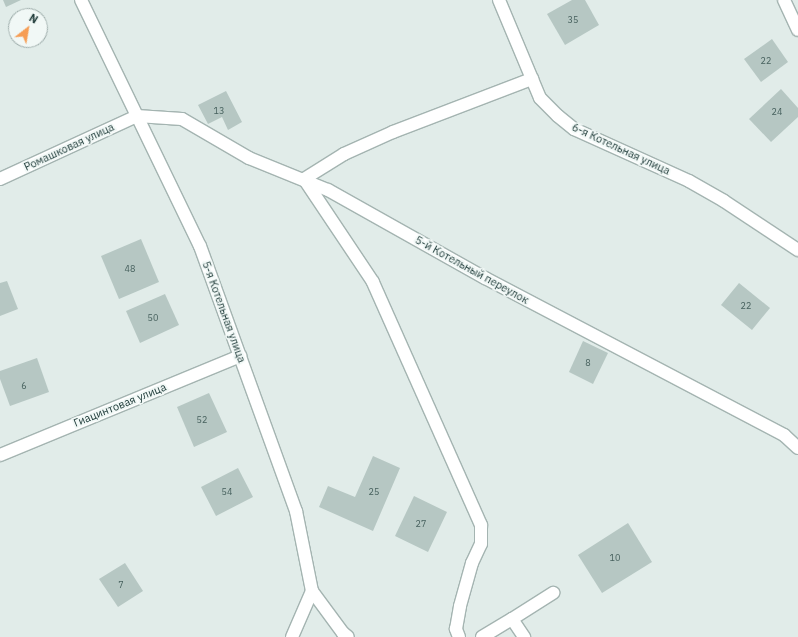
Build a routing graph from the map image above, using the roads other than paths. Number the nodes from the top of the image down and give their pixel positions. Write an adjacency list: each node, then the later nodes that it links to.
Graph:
1 (81, 0): 6 (street, 5-я Котельная улица)
2 (499, 0): 5 (street, 6-я Котельная улица)
3 (784, 0): 4 (street)
4 (798, 30)
5 (532, 79): 8 (street); 9 (street, 6-я Котельная улица)
6 (138, 116): 7 (street, Ромашковая улица); 8 (street, 5-й Котельный переулок); 10 (street, 5-я Котельная улица)
7 (0, 179)
8 (304, 179): 11 (street, 5-й Котельный переулок); 18 (street)
9 (798, 250)
10 (240, 356): 12 (street, Гиацинтовая улица); 13 (street, 5-я Котельная улица)
11 (798, 448)
12 (0, 455)
13 (312, 591): 16 (street); 17 (street)
14 (553, 593): 15 (street)
15 (512, 619): 19 (street); 20 (street)
16 (292, 637)
17 (348, 637)
18 (459, 637)
19 (482, 637)
20 (524, 637)

